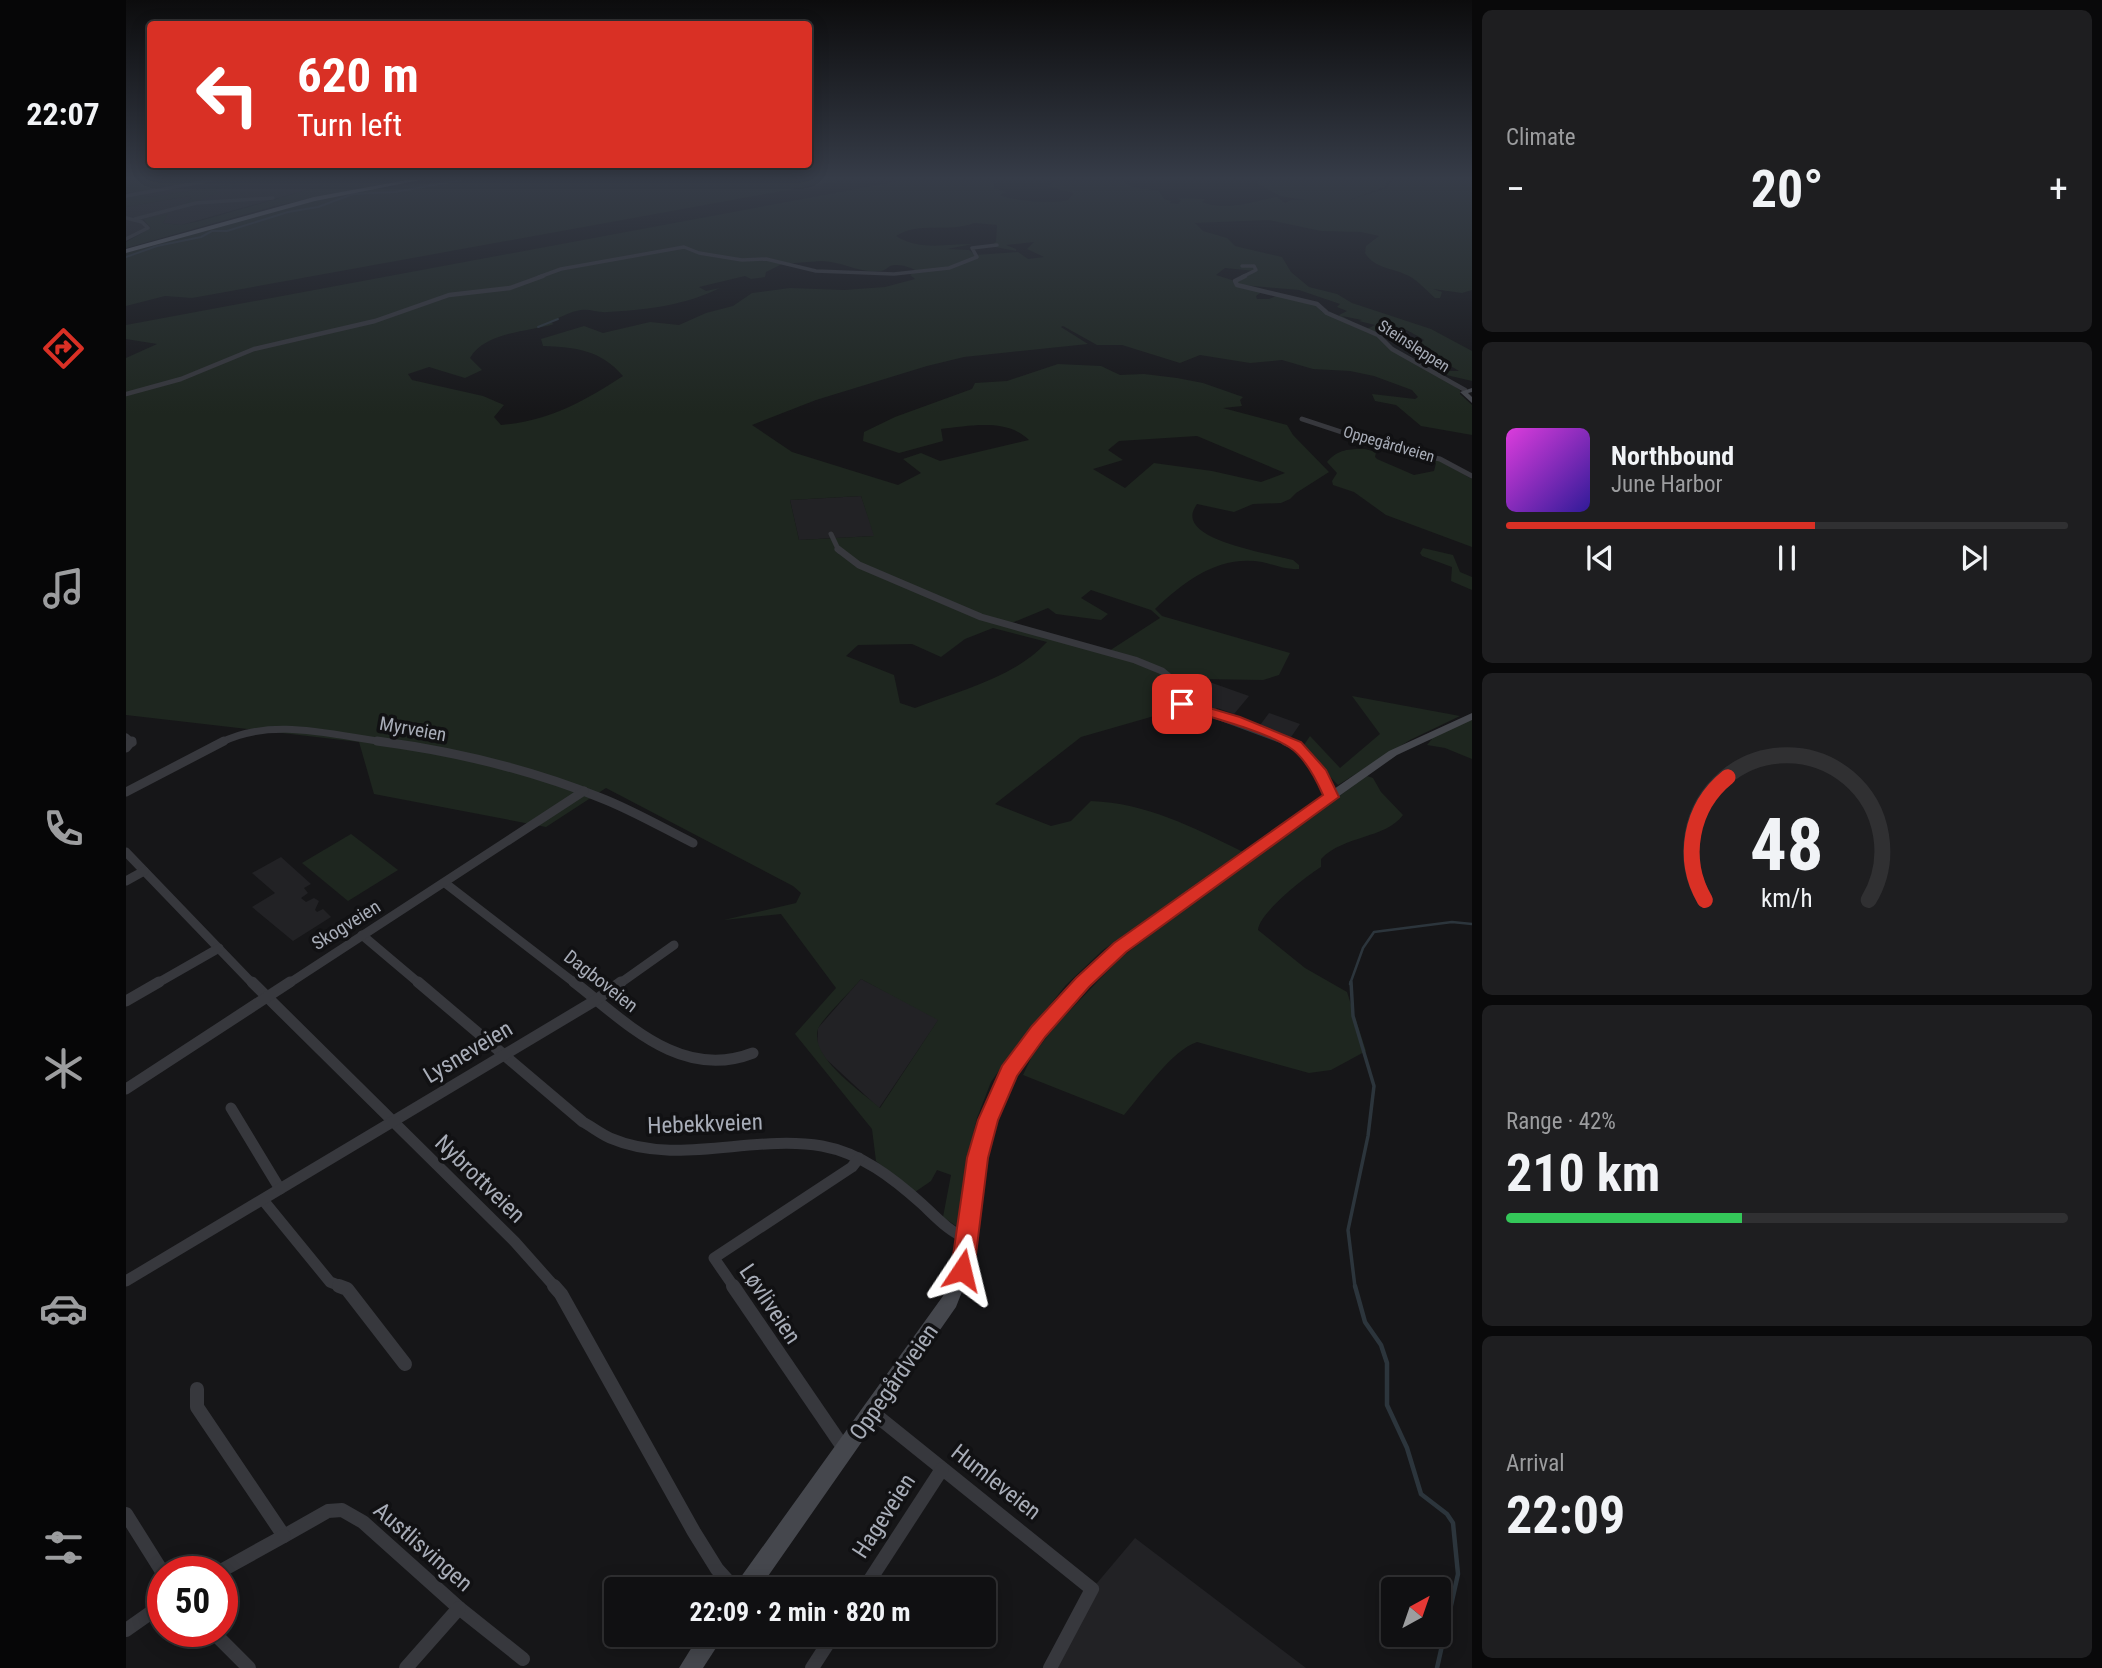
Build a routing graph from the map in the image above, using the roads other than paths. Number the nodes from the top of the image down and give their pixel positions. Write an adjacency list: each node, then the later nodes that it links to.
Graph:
1 (626, 258): 6 (street)
2 (728, 258): 3 (street)
3 (975, 258)
4 (1242, 266): 5 (street, Steinsleppen)
5 (1468, 390): 7 (main road)
6 (126, 394)
7 (1472, 401)
8 (1302, 419): 9 (street, Oppegårdveien)
9 (1472, 476)
10 (831, 534): 16 (street)
11 (1472, 716): 16 (main road, Oppegårdveien)
12 (126, 737): 13 (street)
13 (126, 748)
14 (584, 791): 15 (street, Myrveien); 17 (street, Myrveien); 21 (street, Skogveien)
15 (126, 792)
16 (1332, 797): 36 (main road, Oppegårdveien)
17 (693, 843)
18 (126, 852): 19 (street, Nybrottveien)
19 (144, 872): 20 (street); 24 (street, Nybrottveien)
20 (126, 881)
21 (444, 883): 22 (street, Skogveien); 26 (street, Dagboveien)
22 (362, 935): 25 (street, Skogveien); 29 (street, Hebekkveien)
23 (674, 945): 26 (street, Lysneveien)
24 (219, 948): 25 (street, Nybrottveien); 27 (street)
25 (265, 996): 30 (street, Skogveien); 32 (street, Nybrottveien)
26 (596, 1000): 28 (street, Dagboveien); 29 (street, Lysneveien)
27 (126, 1002)
28 (753, 1053)
29 (503, 1054): 32 (street, Lysneveien); 33 (street, Hebekkveien)
30 (126, 1089)
31 (231, 1108): 34 (street)
32 (392, 1123): 34 (street, Lysneveien); 47 (street, Nybrottveien)
33 (859, 1158): 36 (street, Hebekkveien); 41 (street, Løvliveien)
34 (280, 1189): 35 (street, Lysneveien)
35 (263, 1200): 37 (street, Lysneveien); 38 (street)
36 (968, 1239): 40 (main road, Oppegårdveien)
37 (126, 1281)
38 (405, 1364)
39 (197, 1389): 44 (street)
40 (872, 1412): 41 (main road, Oppegårdveien); 42 (street, Humleveien)
41 (845, 1450): 48 (main road, Oppegårdveien)
42 (942, 1469): 49 (street, Hageveien); 61 (street, Humleveien)
43 (126, 1514): 45 (street)
44 (284, 1536): 46 (street, Austlisvingen); 50 (street, Austlisvingen)
45 (152, 1556)
46 (238, 1561)
47 (725, 1577)
48 (755, 1577)
49 (872, 1577)
50 (459, 1608): 56 (street, Austlisvingen); 58 (street)
51 (147, 1615): 52 (street)
52 (126, 1630)
53 (228, 1647): 57 (street)
54 (705, 1647): 59 (main road)
55 (826, 1647): 60 (street)
56 (523, 1659)
57 (248, 1668)
58 (406, 1668)
59 (690, 1668)
60 (812, 1668)
61 (1050, 1668)

